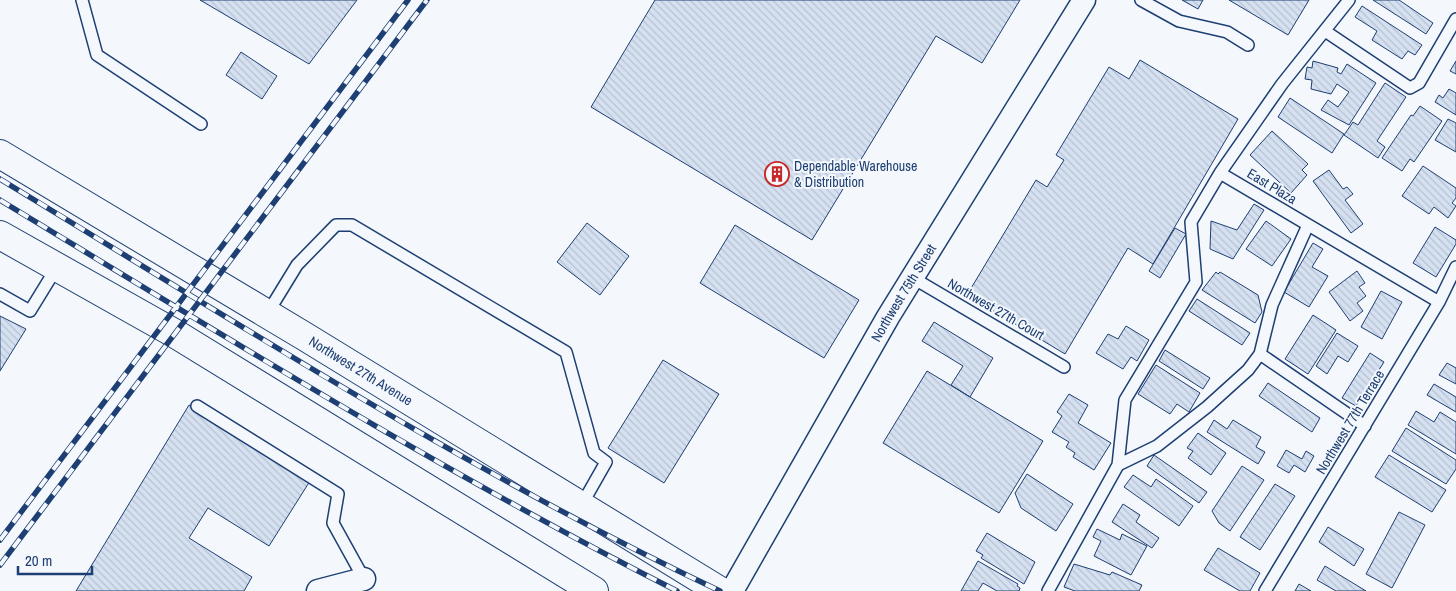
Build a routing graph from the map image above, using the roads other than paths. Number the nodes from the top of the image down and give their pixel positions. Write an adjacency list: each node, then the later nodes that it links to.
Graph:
1 (82, 0): 8 (lane)
2 (1084, 0): 15 (street, Northwest 75th Street)
3 (1140, 0): 7 (lane)
4 (1349, 0): 6 (lane)
5 (1456, 20): 6 (lane)
6 (1325, 31): 10 (lane)
7 (1248, 45)
8 (201, 124)
9 (0, 154): 18 (main road, Northwest 27th Avenue)
10 (1220, 173): 11 (lane, East Plaza); 23 (lane)
11 (1308, 225): 17 (lane, East Plaza); 19 (lane)
12 (0, 235): 13 (main road)
13 (57, 267): 16 (lane); 27 (main road)
14 (1456, 267): 17 (lane, Northwest 77th Terrace)
15 (913, 278): 20 (lane, Northwest 27th Court); 29 (street, Northwest 75th Street)
16 (0, 294)
17 (1438, 302): 22 (lane, Northwest 77th Terrace)
18 (267, 314): 24 (main road, Northwest 27th Avenue); 24 (lane)
19 (1260, 354): 22 (lane); 23 (lane)
20 (1064, 367)
21 (197, 406): 25 (lane)
22 (1365, 426): 31 (lane, Northwest 77th Terrace)
23 (1118, 465): 30 (lane)
24 (581, 506): 28 (main road, Northwest 27th Avenue)
25 (364, 579): 26 (street)
26 (318, 591)
27 (594, 591)
28 (720, 591)
29 (732, 591)
30 (1048, 591)
31 (1265, 591)

